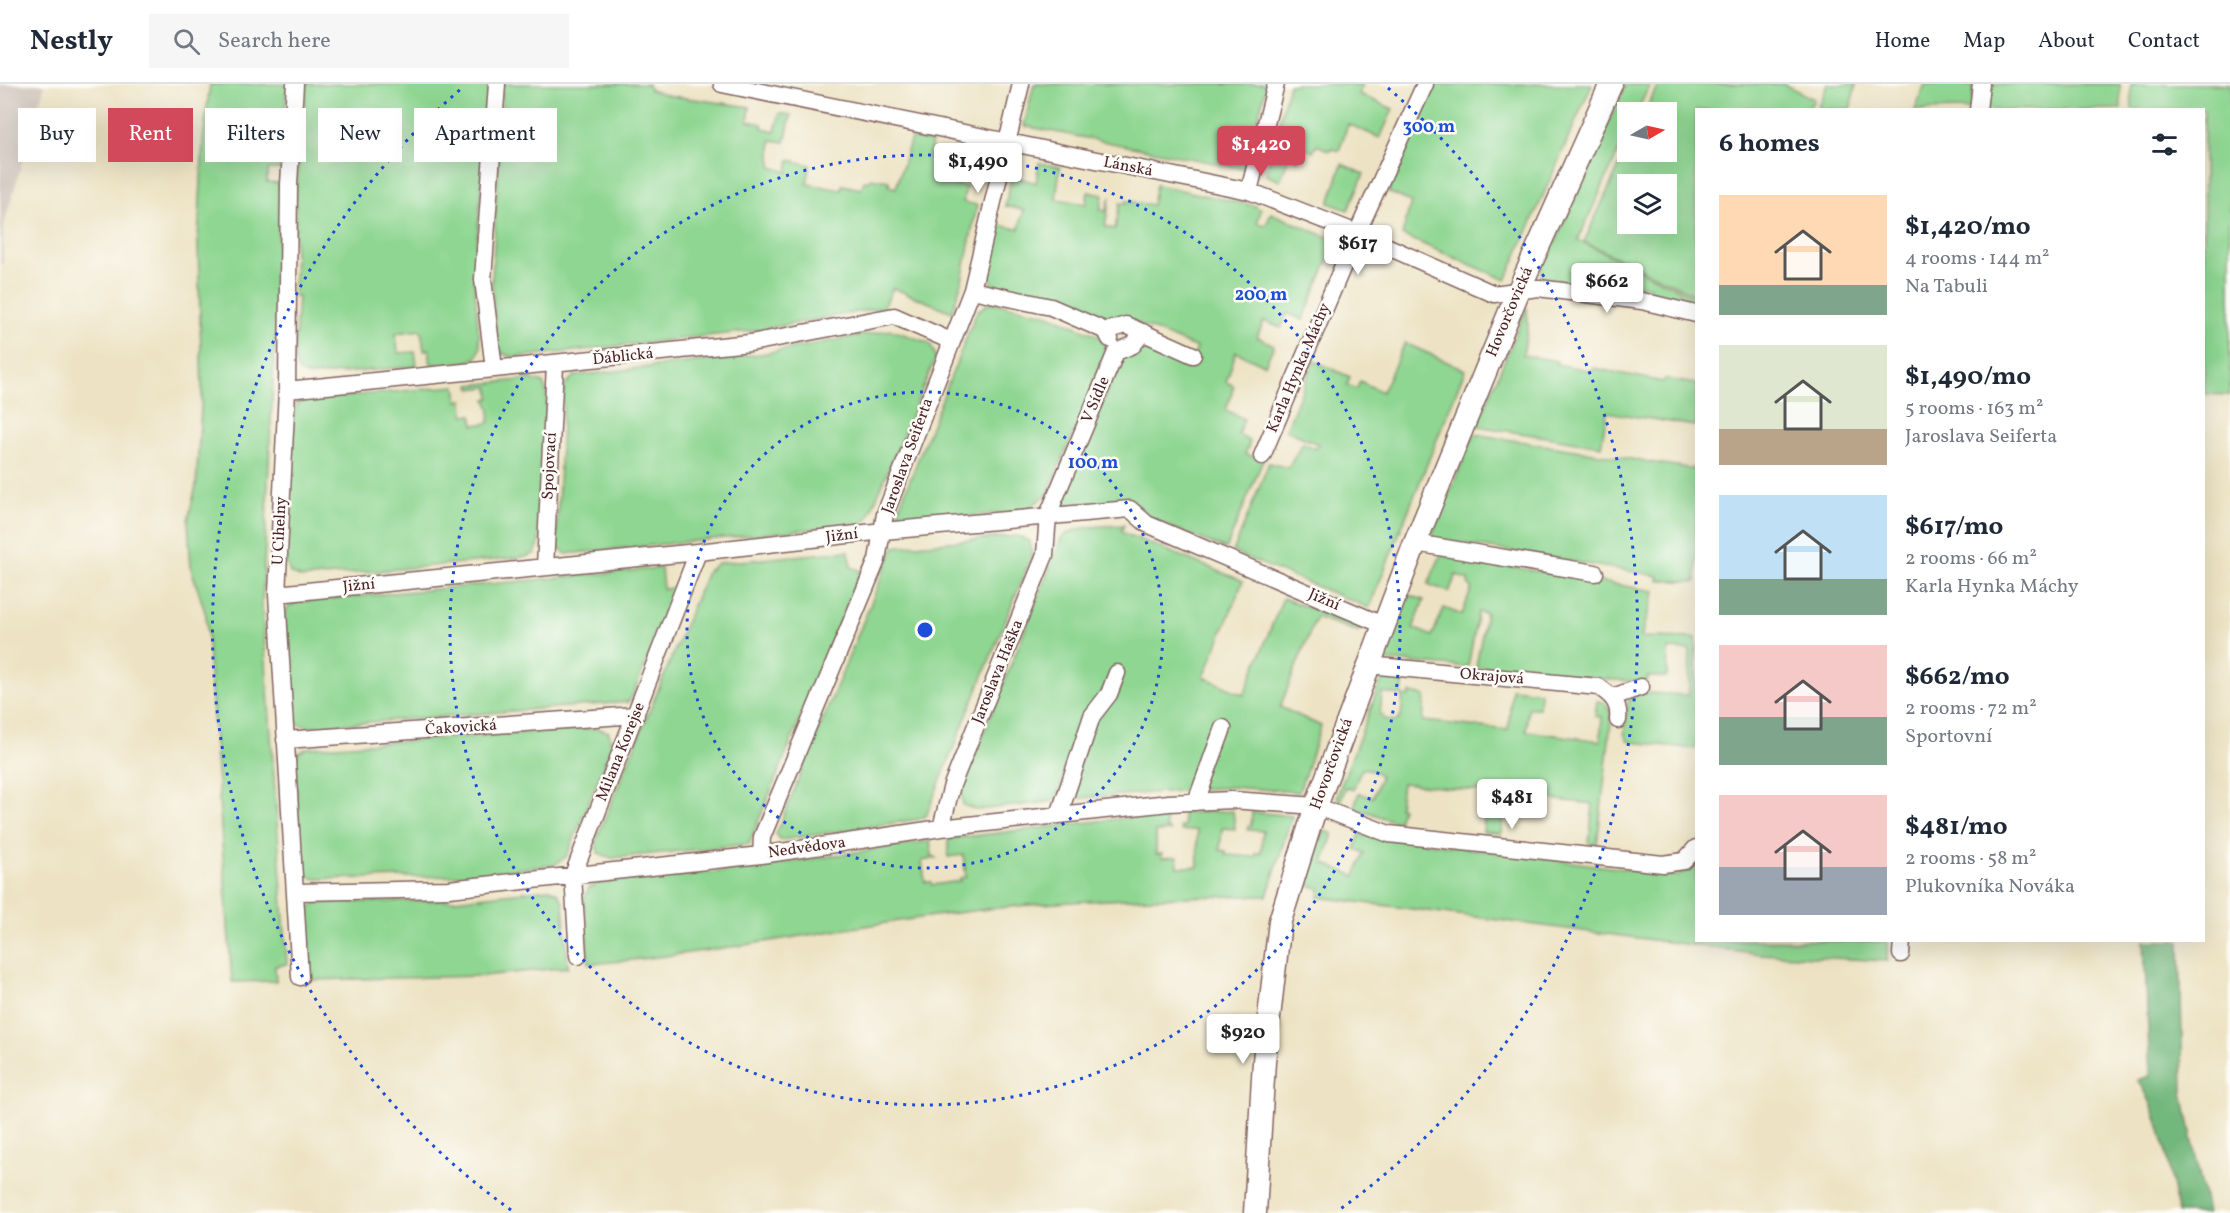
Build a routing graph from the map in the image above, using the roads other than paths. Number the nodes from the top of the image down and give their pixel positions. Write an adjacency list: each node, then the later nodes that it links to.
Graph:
1 (295, 84): 23 (street, U Cihelny)
2 (497, 84): 22 (street)
3 (722, 84): 10 (street, Lánská)
4 (1021, 84): 10 (street, Jaroslava Seiferta)
5 (1276, 84): 11 (street)
6 (1425, 84): 12 (street, Karla Hynka Máchy)
7 (1611, 84): 14 (street, Hovorčovická)
8 (1981, 84): 9 (street)
9 (1978, 108)
10 (1008, 143): 11 (street, Lánská); 13 (street, Jaroslava Seiferta)
11 (1249, 191): 12 (street, Lánská)
12 (1357, 233): 14 (street, Lánská); 24 (street, Karla Hynka Máchy)
13 (972, 290): 16 (street); 18 (street, Jaroslava Seiferta)
14 (1518, 292): 15 (street, Lánská); 27 (street, Hovorčovická)
15 (1695, 314)
16 (1106, 331): 17 (street); 19 (street)
17 (1143, 332): 19 (street); 20 (street)
18 (951, 341): 21 (street, Ďáblická); 26 (street, Jaroslava Seiferta)
19 (1116, 352): 25 (street, V Sídle)
20 (1193, 355)
21 (555, 365): 22 (street, Ďáblická); 29 (street, Spojovací)
22 (494, 369): 23 (street, Ďáblická)
23 (287, 390): 31 (street, U Cihelny)
24 (1262, 456)
25 (1048, 515): 26 (street, Jižní); 32 (street, Jižní); 44 (street, Jaroslava Haška)
26 (883, 531): 28 (street, Jižní); 46 (street, Jaroslava Seiferta)
27 (1415, 543): 30 (street); 32 (street, Hovorčovická)
28 (698, 552): 29 (street, Jižní); 37 (street, Milana Korejse)
29 (545, 567): 31 (street, Jižní)
30 (1595, 573)
31 (277, 594): 40 (street, U Cihelny)
32 (1383, 625): 33 (street, Hovorčovická)
33 (1368, 665): 36 (street, Okrajová); 42 (street, Hovorčovická)
34 (1117, 673): 43 (street)
35 (1641, 687): 36 (street)
36 (1613, 697): 38 (street)
37 (636, 715): 40 (street, Čakovická); 47 (street, Milana Korejse)
38 (1618, 720)
39 (1223, 728): 41 (street)
40 (285, 741): 48 (street, U Cihelny)
41 (1196, 802): 42 (street, Nedvědova); 43 (street, Nedvědova)
42 (1316, 806): 45 (street, Nedvědova); 51 (street, Hovorčovická)
43 (1059, 815): 44 (street, Nedvědova)
44 (941, 828): 46 (street, Nedvědova)
45 (1695, 849)
46 (761, 855): 47 (street, Nedvědova)
47 (573, 875): 48 (street, Nedvědova); 49 (street, Milana Korejse)
48 (297, 892): 50 (street, U Cihelny)
49 (578, 956)
50 (300, 977)
51 (1255, 1213)

